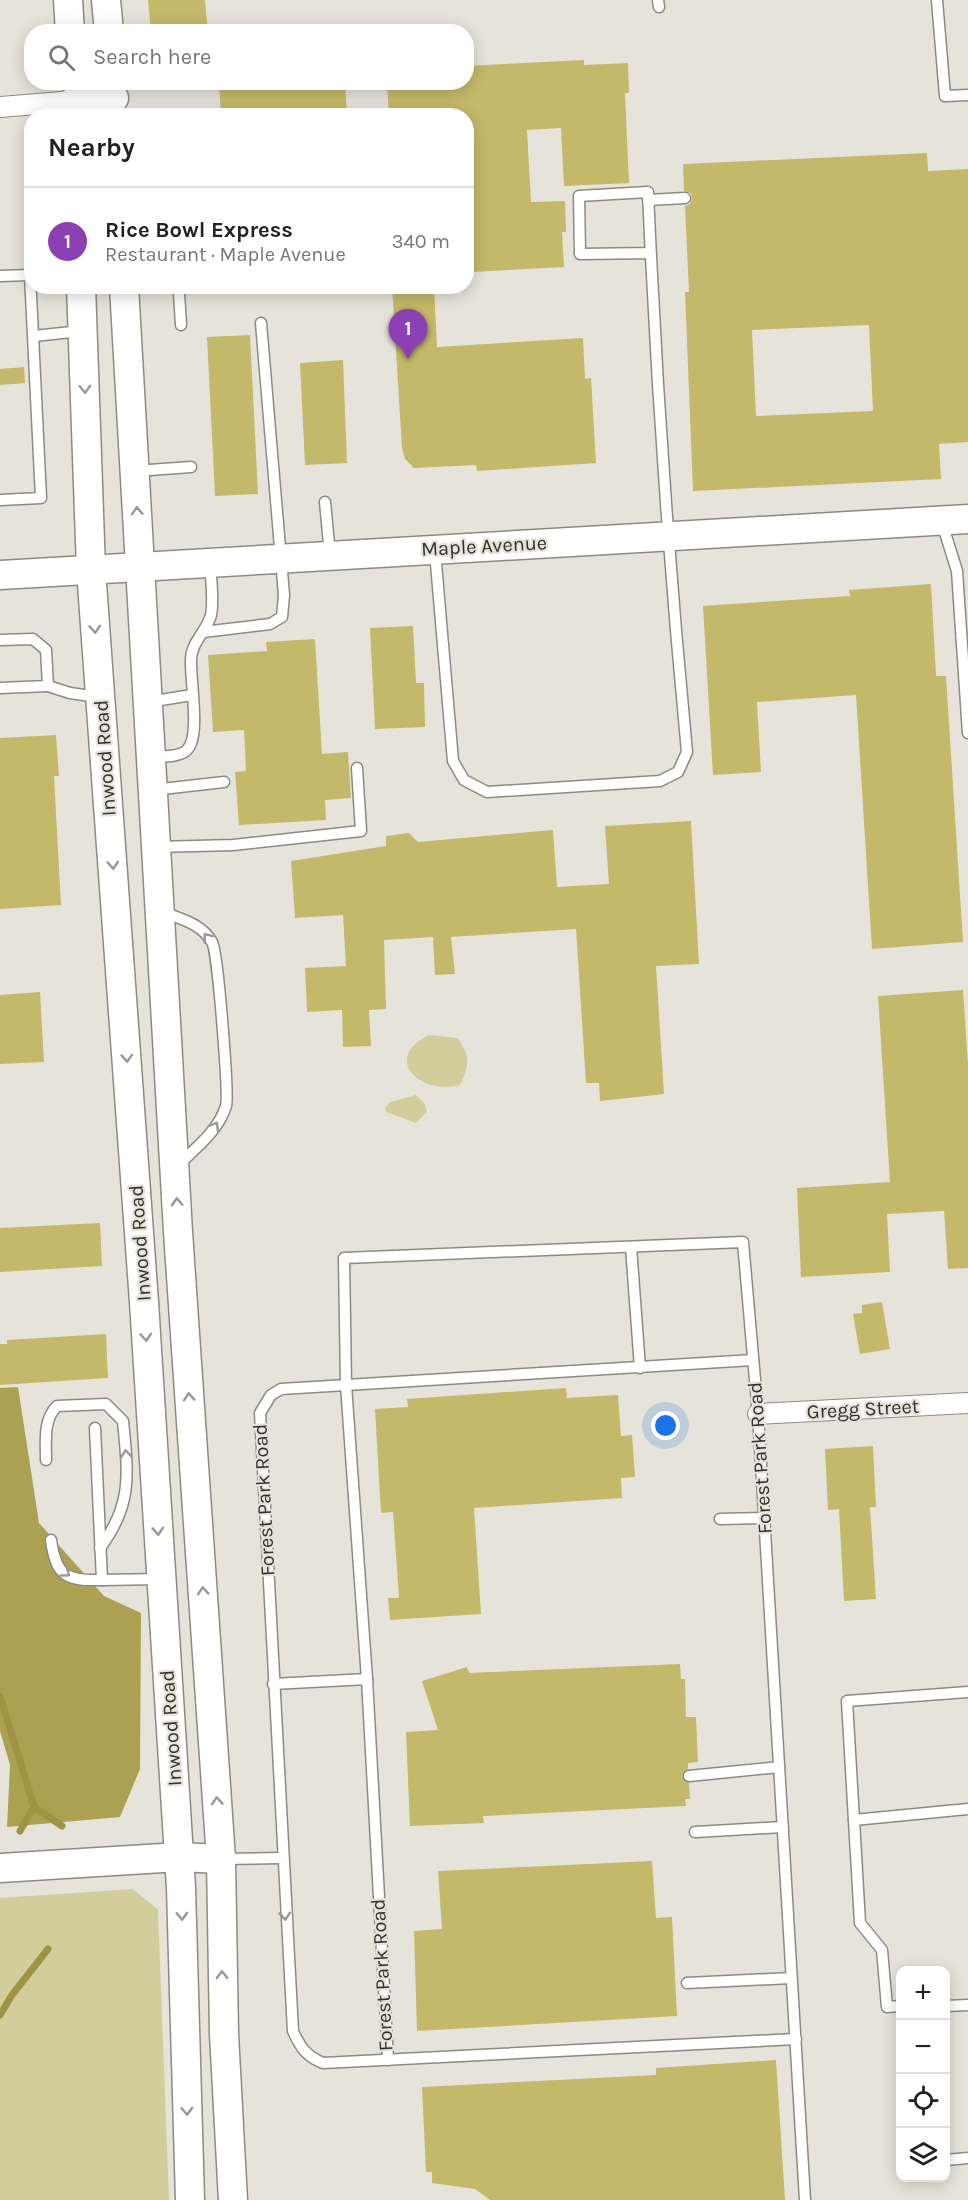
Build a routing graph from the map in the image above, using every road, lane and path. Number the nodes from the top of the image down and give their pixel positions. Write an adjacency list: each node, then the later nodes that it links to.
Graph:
1 (68, 0): 4 (main road)
2 (106, 0): 5 (main road)
3 (937, 0): 6 (lane)
4 (70, 24)
5 (108, 24)
6 (968, 95)
7 (114, 99): 8 (main road)
8 (74, 100): 9 (street)
9 (0, 106)
10 (684, 198): 11 (lane)
11 (648, 200): 12 (lane); 12 (lane)
12 (651, 253): 29 (lane)
13 (24, 275): 14 (lane)
14 (0, 276)
15 (31, 294): 23 (lane)
16 (81, 294): 22 (main road, Inwood Road)
17 (124, 294): 21 (main road, Inwood Road)
18 (179, 294): 20 (lane)
19 (261, 323): 32 (lane)
20 (181, 325)
21 (126, 326): 22 (main road); 25 (main road, Inwood Road)
22 (82, 331): 23 (lane); 35 (main road, Inwood Road, one-way to 35)
23 (33, 336): 26 (lane)
24 (191, 467): 25 (lane)
25 (135, 471): 34 (main road, Inwood Road, one-way to 25)
26 (0, 500)
27 (326, 502): 31 (lane)
28 (955, 520): 29 (main road, Maple Avenue); 44 (lane)
29 (667, 536): 30 (main road, Maple Avenue); 30 (lane)
30 (435, 549): 31 (main road, Maple Avenue)
31 (330, 555): 32 (main road, Maple Avenue)
32 (279, 559): 33 (main road, Maple Avenue); 37 (lane)
33 (210, 564): 34 (main road, Maple Avenue); 37 (lane)
34 (140, 569): 35 (main road, Maple Avenue); 43 (main road, Inwood Road)
35 (91, 570): 36 (main road, Maple Avenue); 42 (main road, Inwood Road, one-way to 42)
36 (0, 575)
37 (203, 632): 41 (lane)
38 (0, 640): 39 (lane)
39 (48, 686): 40 (lane); 42 (lane)
40 (0, 687)
41 (192, 695): 43 (lane); 45 (lane)
42 (100, 697): 49 (main road, Inwood Road)
43 (148, 702): 45 (main road, Inwood Road)
44 (968, 733)
45 (151, 756): 48 (main road, Inwood Road)
46 (357, 768): 50 (lane)
47 (224, 782): 48 (lane)
48 (152, 790): 50 (main road, Inwood Road)
49 (111, 832): 50 (main road); 54 (main road, Inwood Road, one-way to 54)
50 (156, 848): 51 (main road, Inwood Road)
51 (160, 910): 52 (main road, Inwood Road); 52 (lane, one-way to 51)
52 (175, 1168): 53 (main road, Inwood Road, one-way to 52)
53 (178, 1233): 54 (main road); 80 (main road, Inwood Road, one-way to 53)
54 (139, 1235): 67 (main road, Inwood Road, one-way to 67)
55 (631, 1247): 56 (lane); 57 (lane); 58 (lane)
56 (753, 1360): 57 (lane, Forest Park Road); 60 (lane, Forest Park Road)
57 (640, 1368): 58 (lane, Forest Park Road)
58 (346, 1385): 69 (lane, Forest Park Road); 70 (lane, Forest Park Road)
59 (968, 1403): 60 (street, Gregg Street)
60 (758, 1414): 63 (lane, Forest Park Road)
61 (95, 1428): 66 (lane)
62 (46, 1460): 66 (lane, one-way to 62)
63 (764, 1518): 64 (lane); 72 (lane, Forest Park Road)
64 (720, 1519)
65 (51, 1540): 68 (lane, one-way to 68)
66 (100, 1548): 68 (lane)
67 (161, 1579): 68 (lane); 78 (main road, Inwood Road)
68 (102, 1580)
69 (367, 1679): 70 (lane); 88 (lane, Forest Park Road)
70 (273, 1684): 79 (lane, Forest Park Road)
71 (968, 1692): 75 (lane)
72 (779, 1767): 73 (lane); 76 (lane, Forest Park Road)
73 (689, 1776)
74 (968, 1809): 75 (lane)
75 (854, 1820): 85 (lane)
76 (783, 1827): 77 (lane); 82 (lane, Forest Park Road)
77 (695, 1832)
78 (179, 1857): 80 (main road); 81 (main road); 91 (main road, Inwood Road, one-way to 91)
79 (282, 1858): 80 (lane); 88 (lane, Forest Park Road, one-way to 88)
80 (221, 1859): 92 (main road, Inwood Road, one-way to 80)
81 (0, 1868)
82 (791, 1978): 83 (lane); 87 (lane, Forest Park Road)
83 (687, 1983)
84 (968, 2005): 86 (lane)
85 (896, 2006)
86 (950, 2006)
87 (796, 2039): 88 (lane); 93 (lane, Forest Park Road)
88 (388, 2060)
89 (968, 2158): 90 (lane)
90 (950, 2160)
91 (190, 2200)
92 (234, 2200)
93 (805, 2200)

